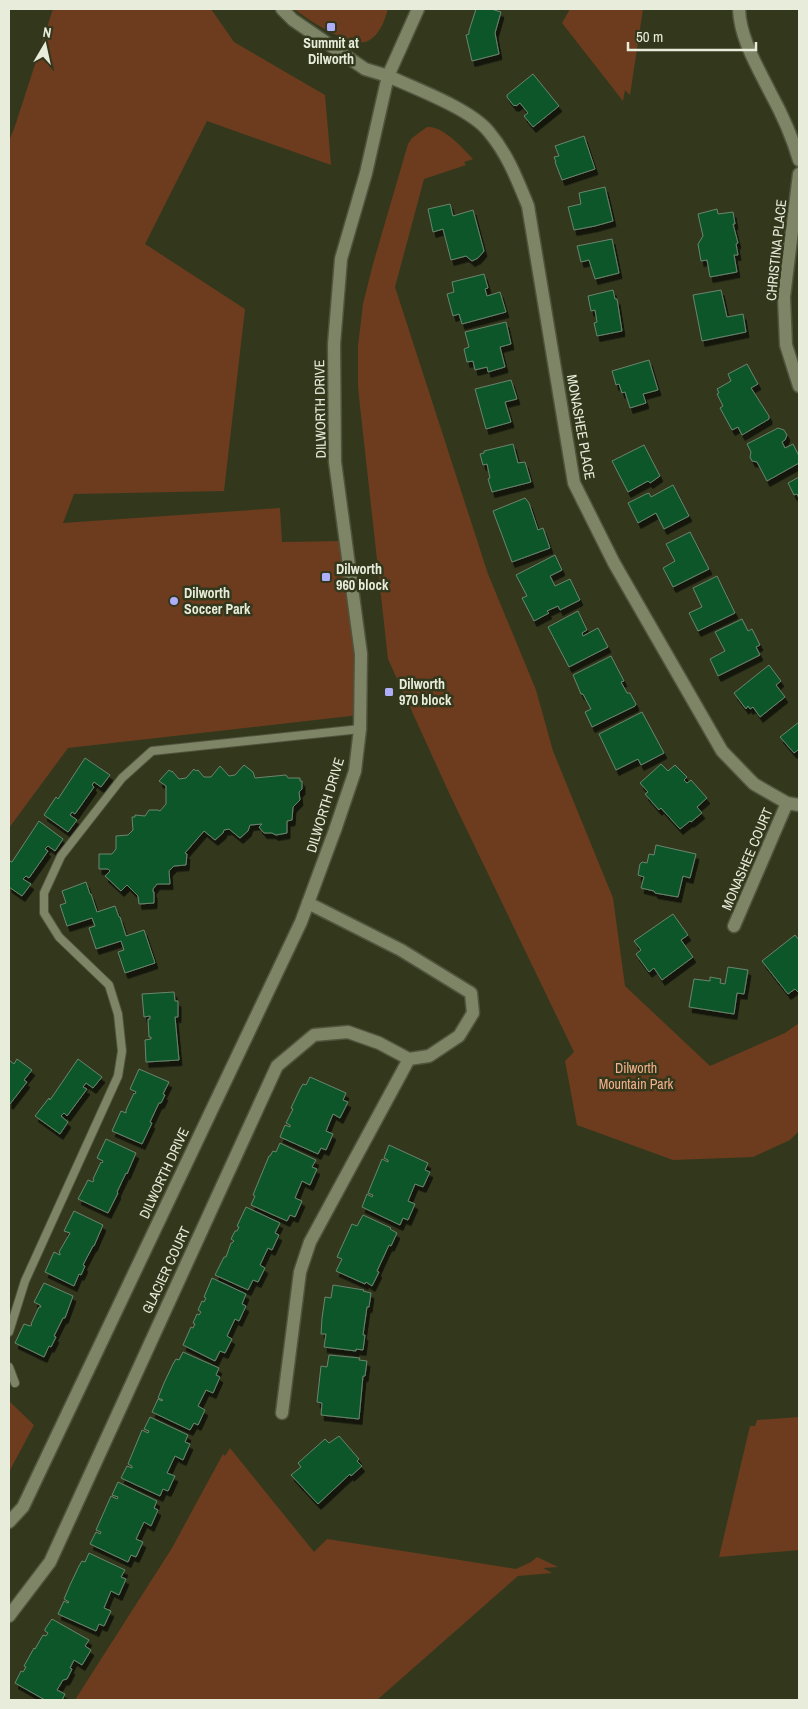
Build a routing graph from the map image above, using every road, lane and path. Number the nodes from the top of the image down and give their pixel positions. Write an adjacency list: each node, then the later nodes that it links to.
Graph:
1 (282, 9): 4 (street, MONASHEE PLACE)
2 (418, 9): 4 (street, DILWORTH DRIVE)
3 (739, 9): 5 (street)
4 (388, 76): 8 (street, DILWORTH DRIVE); 9 (street, MONASHEE PLACE)
5 (799, 160)
6 (799, 174): 7 (street, CHRISTINA PLACE)
7 (799, 386)
8 (360, 729): 10 (street, DILWORTH DRIVE); 13 (lane)
9 (793, 804): 11 (street, MONASHEE COURT)
10 (308, 903): 12 (street); 17 (street, DILWORTH DRIVE)
11 (734, 926)
12 (409, 1059): 16 (street); 18 (street, GLACIER COURT)
13 (9, 1332)
14 (9, 1367): 15 (lane)
15 (15, 1383)
16 (282, 1413)
17 (9, 1522)
18 (9, 1616)

